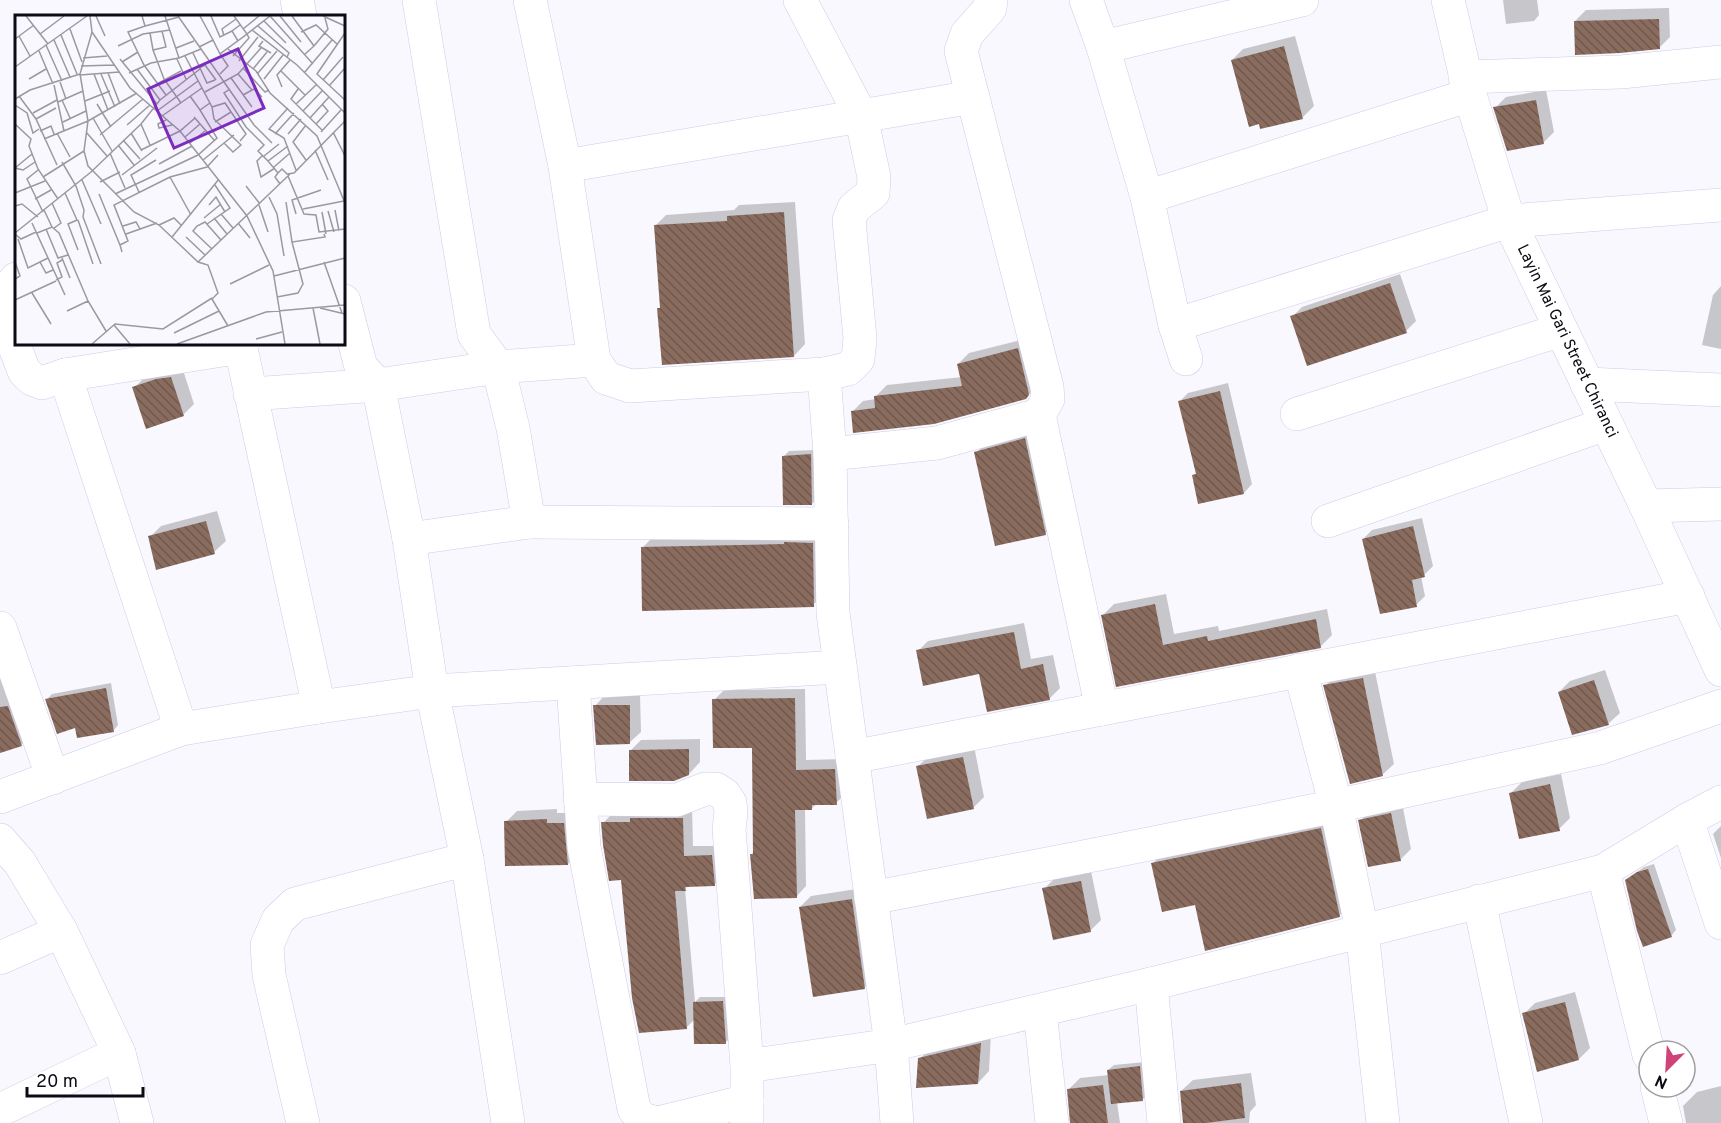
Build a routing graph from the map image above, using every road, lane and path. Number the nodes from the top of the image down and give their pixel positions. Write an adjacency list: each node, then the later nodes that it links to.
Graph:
1 (297, 0): 9 (street)
2 (419, 0): 27 (street)
3 (530, 0): 15 (street)
4 (800, 0): 14 (street)
5 (991, 0): 13 (street)
6 (1086, 0): 10 (street)
7 (1302, 0): 10 (street)
8 (1448, 0): 12 (street, Layin Mai Gari Street Chiranci)
9 (300, 15)
10 (1102, 47): 16 (street)
11 (1721, 62): 12 (street)
12 (1468, 86): 16 (street); 18 (street, Layin Mai Gari Street Chiranci)
13 (973, 97): 14 (street); 35 (street)
14 (861, 116): 15 (street); 28 (street)
15 (565, 166): 26 (street)
16 (1147, 196): 22 (street)
17 (1721, 205): 18 (street)
18 (1509, 221): 22 (street); 23 (street, Layin Mai Gari Street Chiranci)
19 (15, 280): 21 (street)
20 (345, 305): 31 (street)
21 (0, 309): 29 (street)
22 (1175, 325): 25 (street)
23 (1562, 330): 30 (street, Layin Mai Gari Street Chiranci); 34 (street)
24 (240, 345): 29 (street); 33 (street)
25 (1186, 359)
26 (594, 360): 27 (street); 28 (street)
27 (498, 367): 31 (street); 41 (street)
28 (824, 374): 37 (street)
29 (65, 375): 54 (street)
30 (1587, 384): 32 (street); 36 (street, Layin Mai Gari Street Chiranci)
31 (378, 385): 33 (street); 43 (street)
32 (1721, 390)
33 (250, 394): 52 (street)
34 (1297, 414)
35 (1039, 415): 37 (street); 53 (street)
36 (1606, 424): 39 (street, Layin Mai Gari Street Chiranci); 40 (street)
37 (830, 454): 42 (street)
38 (1721, 504): 39 (street)
39 (1646, 506): 44 (street, Layin Mai Gari Street Chiranci)
40 (1328, 521)
41 (529, 522): 42 (street); 43 (street)
42 (832, 524): 47 (street)
43 (409, 539): 50 (street)
44 (1688, 596): 46 (street, Layin Mai Gari Street Chiranci); 48 (street)
45 (0, 628): 56 (street)
46 (1718, 654)
47 (840, 668): 49 (street); 55 (street)
48 (1300, 670): 53 (street); 60 (street)
49 (573, 683): 50 (street); 58 (street)
50 (432, 691): 52 (street); 63 (street)
51 (1721, 706): 60 (street)
52 (319, 707): 54 (street)
53 (1102, 709): 55 (street)
54 (181, 729): 56 (street)
55 (852, 757): 65 (street)
56 (53, 778): 57 (street)
57 (0, 797)
58 (580, 799): 76 (street); 83 (street)
59 (1721, 802): 61 (street)
60 (1336, 806): 65 (street); 68 (street)
61 (1687, 820): 64 (street); 67 (street)
62 (0, 840): 69 (street)
63 (467, 859): 81 (street); 82 (street)
64 (1603, 871): 66 (street); 73 (street)
65 (871, 898): 74 (street)
66 (1479, 902): 68 (street); 88 (street)
67 (1721, 922)
68 (1362, 930): 71 (street); 87 (street)
69 (61, 931): 70 (street); 75 (street)
70 (0, 958)
71 (1151, 984): 72 (street); 86 (street)
72 (1040, 1011): 74 (street); 85 (street)
73 (1645, 1039)
74 (891, 1045): 76 (street); 84 (street)
75 (119, 1053): 78 (street); 80 (street)
76 (747, 1066): 79 (street)
77 (1659, 1099): 89 (street)
78 (0, 1110)
79 (747, 1112): 83 (street)
80 (137, 1123)
81 (303, 1123)
82 (508, 1123)
83 (658, 1123)
84 (897, 1123)
85 (1052, 1123)
86 (1164, 1123)
87 (1383, 1123)
88 (1526, 1123)
89 (1664, 1123)

